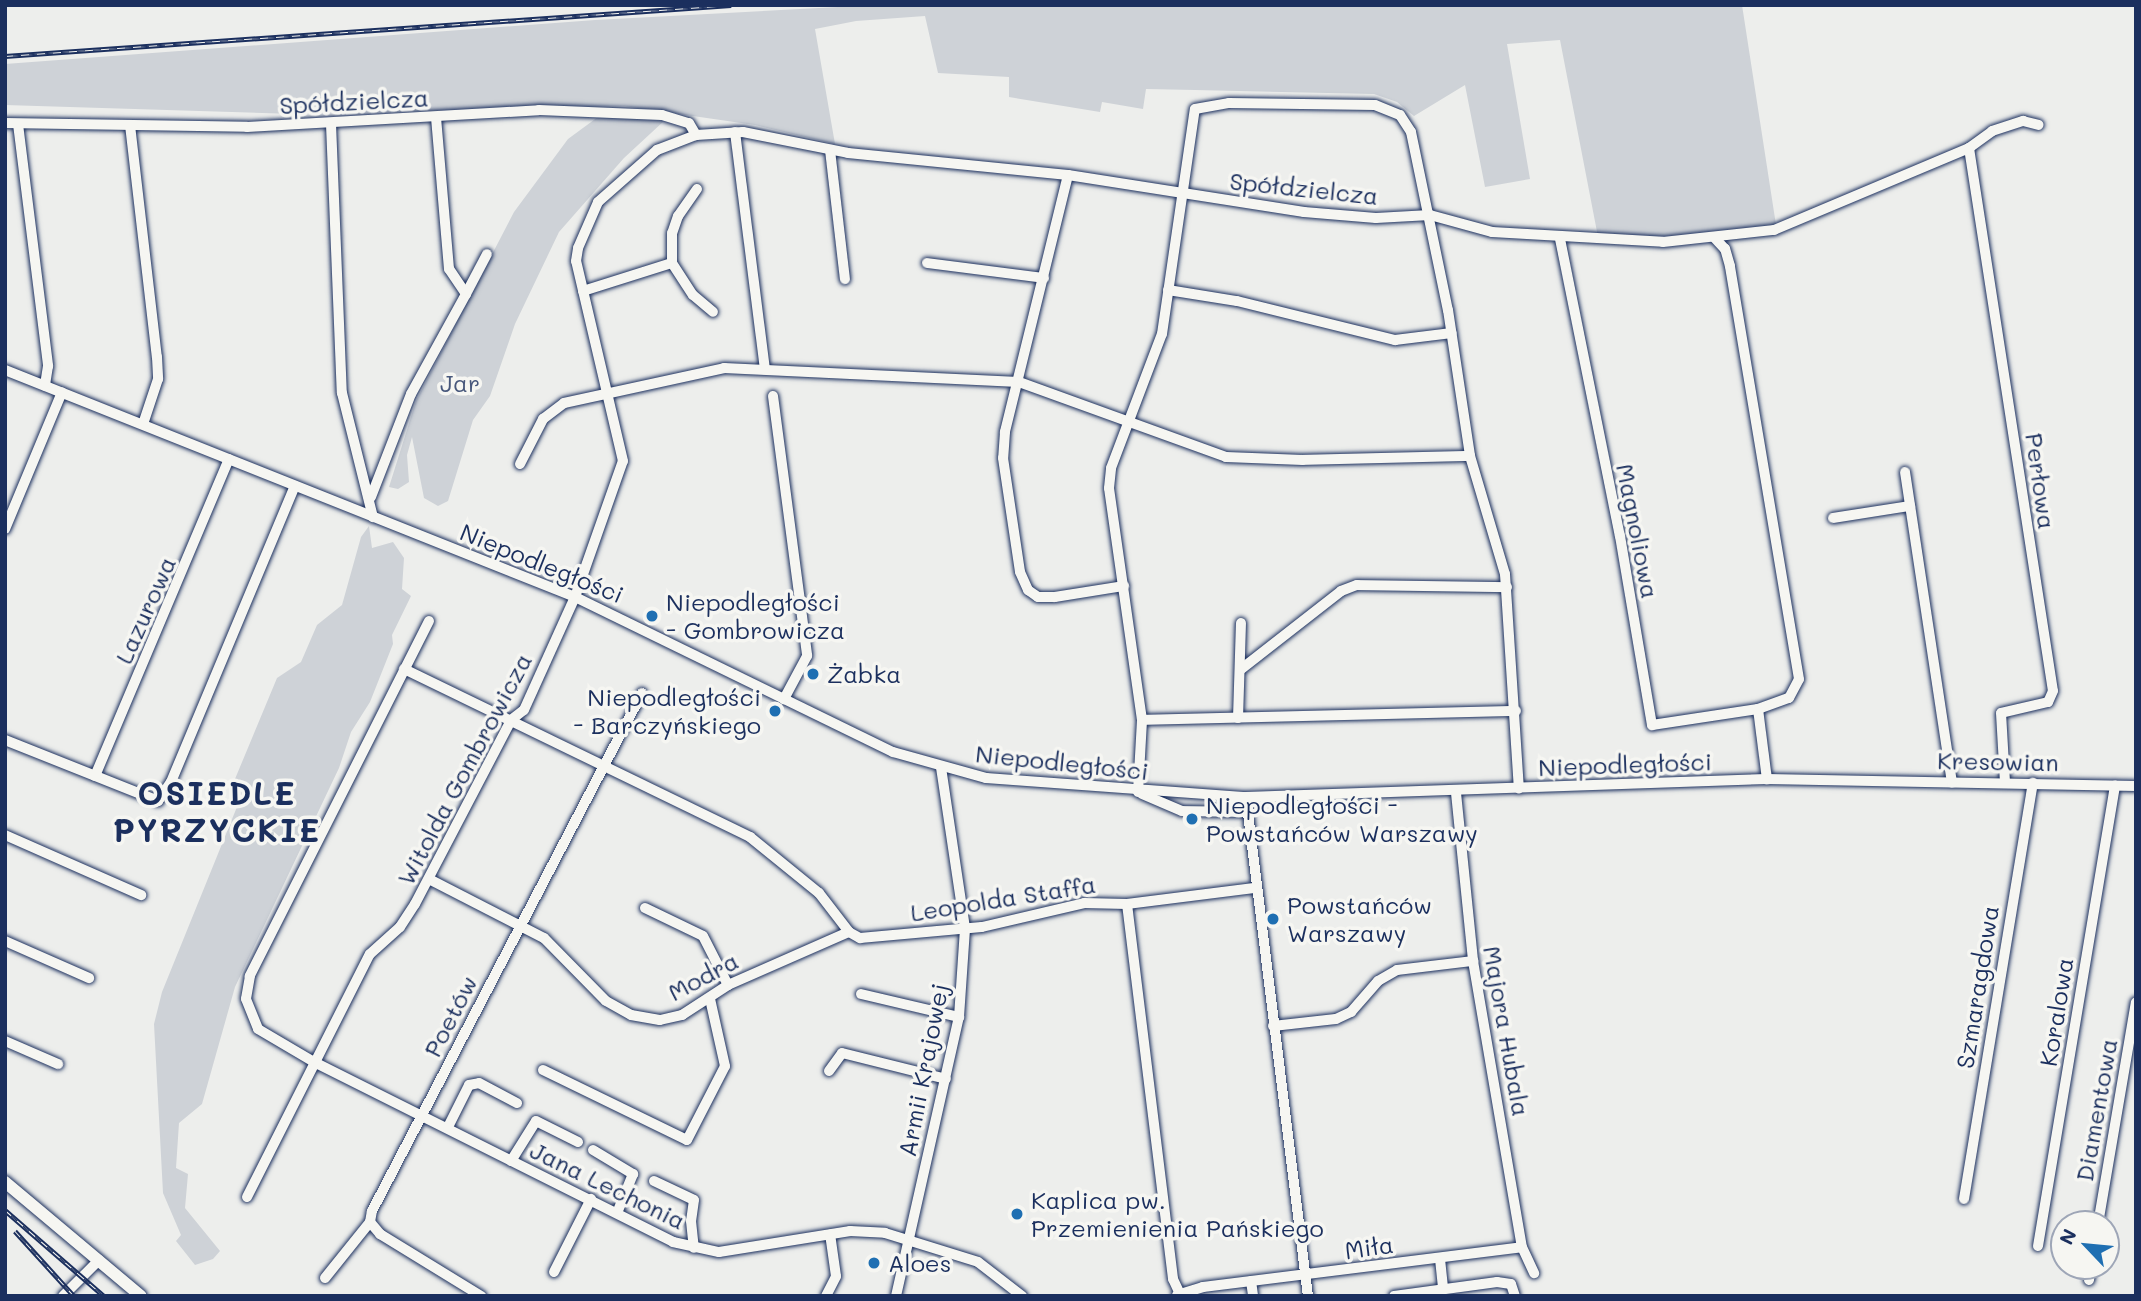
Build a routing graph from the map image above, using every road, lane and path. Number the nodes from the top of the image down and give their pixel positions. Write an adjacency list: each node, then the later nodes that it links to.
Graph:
1 (436, 118): 4 (street, Spółdzielcza); 8 (street, Spółdzielcza); 24 (street)
2 (5, 123): 3 (street, Spółdzielcza)
3 (18, 124): 5 (street, Spółdzielcza); 30 (street)
4 (331, 124): 5 (street, Spółdzielcza); 41 (street)
5 (130, 125): 35 (street)
6 (2039, 125): 9 (street, Spółdzielcza)
7 (735, 132): 8 (street, Witolda Gombrowicza); 10 (street, Spółdzielcza); 27 (street)
8 (696, 135): 23 (street, Witolda Gombrowicza)
9 (1969, 148): 15 (street, Spółdzielcza); 67 (street, Perłowa)
10 (830, 150): 11 (street, Spółdzielcza); 21 (street)
11 (1068, 175): 13 (street, Spółdzielcza); 20 (street)
12 (697, 189): 18 (street)
13 (1182, 196): 14 (street, Spółdzielcza); 14 (street); 22 (street)
14 (1430, 215): 16 (street, Spółdzielcza); 26 (street)
15 (1714, 237): 16 (street, Spółdzielcza); 55 (street, Magnoliowa)
16 (1560, 239): 55 (street, Magnoliowa)
17 (487, 254): 24 (street)
18 (672, 263): 23 (street); 25 (street)
19 (928, 263): 20 (street)
20 (1044, 278): 29 (street)
21 (845, 279)
22 (1168, 290): 26 (street); 34 (street)
23 (583, 291): 32 (street, Witolda Gombrowicza)
24 (466, 293): 41 (street)
25 (713, 313)
26 (1452, 334): 36 (street)
27 (765, 369): 29 (street); 32 (street)
28 (5, 370): 30 (street, Niepodległości)
29 (1019, 382): 34 (street); 46 (street)
30 (45, 386): 31 (street, Niepodległości)
31 (62, 392): 35 (street, Niepodległości); 45 (street)
32 (608, 395): 38 (street); 48 (street, Witolda Gombrowicza)
33 (773, 396): 54 (street)
34 (1129, 421): 36 (street); 46 (street)
35 (143, 424): 37 (street, Niepodległości)
36 (1470, 456): 47 (street)
37 (229, 459): 40 (street, Niepodległości); 63 (street, Lazurowa)
38 (520, 464)
39 (1905, 472): 42 (street)
40 (295, 486): 43 (street, Niepodległości); 63 (street)
41 (371, 497): 43 (street)
42 (1910, 506): 44 (street); 66 (street)
43 (373, 517): 48 (street, Niepodległości)
44 (1833, 518)
45 (5, 529)
46 (1124, 586): 59 (street)
47 (1507, 587): 52 (street); 56 (street)
48 (575, 597): 54 (street, Niepodległości); 58 (street, Witolda Gombrowicza)
49 (429, 621): 51 (street, Jana Lechonia)
50 (1241, 623): 52 (street)
51 (404, 669): 58 (street); 95 (street, Jana Lechonia)
52 (1240, 670): 57 (street)
53 (642, 693): 61 (street)
54 (784, 699): 62 (street, Niepodległości)
55 (1758, 709): 65 (street)
56 (1516, 711): 57 (street); 71 (street)
57 (1238, 718): 59 (street)
58 (511, 720): 61 (street); 77 (street, Witolda Gombrowicza)
59 (1142, 720): 72 (street)
60 (5, 740): 63 (street)
61 (604, 767): 82 (street, Poetów); 84 (street)
62 (941, 768): 72 (street, Niepodległości); 83 (street, Armii Krajowej)
63 (95, 776)
64 (1860, 778): 65 (street, Niepodległości); 66 (street, Kresowian)
65 (1767, 779): 71 (street, Niepodległości)
66 (1952, 782): 67 (street, Kresowian)
67 (2005, 782): 68 (street, Kresowian)
68 (2033, 783): 69 (street, Kresowian); 110 (street, Szmaragdowa)
69 (2115, 785): 70 (street, Kresowian); 116 (street, Koralowa)
70 (2136, 786)
71 (1519, 789): 73 (street, Niepodległości)
72 (1138, 792): 74 (street, Niepodległości); 75 (street)
73 (1456, 793): 74 (street, Niepodległości); 86 (street, Majora Hubala)
74 (1246, 797): 75 (street)
75 (1247, 812): 78 (street)
76 (5, 835): 79 (street)
77 (429, 879): 82 (street, Modra); 95 (street, Witolda Gombrowicza)
78 (1254, 888): 80 (street, Leopolda Staffa); 93 (street)
79 (141, 895)
80 (1127, 904): 83 (street, Leopolda Staffa); 127 (street)
81 (645, 908): 88 (street)
82 (520, 925): 90 (street, Modra); 101 (street, Poetów)
83 (965, 929): 84 (street, Leopolda Staffa); 92 (street, Armii Krajowej)
84 (849, 932): 88 (street, Modra)
85 (5, 941): 87 (street)
86 (1473, 961): 93 (street); 117 (street, Majora Hubala)
87 (89, 978)
88 (728, 985): 90 (street, Modra)
89 (860, 994): 92 (street)
90 (710, 999): 97 (street)
91 (2136, 1002): 111 (street, Diamentowa)
92 (959, 1017): 99 (street, Armii Krajowej)
93 (1273, 1026): 123 (street)
94 (5, 1041): 96 (street)
95 (314, 1062): 101 (street, Jana Lechonia); 108 (street, Witolda Gombrowicza)
96 (58, 1064)
97 (543, 1070)
98 (829, 1071): 99 (street)
99 (946, 1079): 115 (street, Armii Krajowej)
100 (517, 1103): 102 (street)
101 (423, 1115): 102 (street, Jana Lechonia); 113 (street, Poetów)
102 (448, 1127): 105 (street, Jana Lechonia)
103 (578, 1142): 105 (street)
104 (593, 1150): 112 (street)
105 (511, 1161): 109 (street, Jana Lechonia)
106 (654, 1181): 118 (street)
107 (5, 1182): 120 (main road)
108 (247, 1197)
109 (591, 1199): 112 (street, Jana Lechonia); 121 (street)
110 (1964, 1199)
111 (2100, 1210)
112 (617, 1213): 118 (street, Jana Lechonia)
113 (370, 1222): 124 (street, Poetów); 130 (street)
114 (830, 1234): 115 (street, Jana Lechonia); 118 (street, Jana Lechonia); 131 (street)
115 (909, 1238): 132 (street, Armii Krajowej); 133 (street, Jana Lechonia)
116 (2038, 1246)
117 (1522, 1247): 119 (street, Miła); 122 (street, Majora Hubala)
118 (694, 1248)
119 (1440, 1259): 123 (street, Miła); 126 (street)
120 (99, 1261): 128 (street); 129 (main road)
121 (554, 1272)
122 (1534, 1273)
123 (1305, 1276): 125 (street, Miła); 135 (street)
124 (325, 1278)
125 (1251, 1281): 127 (street, Miła); 134 (street)
126 (1443, 1289): 136 (street); 137 (street)
127 (1178, 1295)
128 (63, 1296)
129 (141, 1296)
130 (481, 1296)
131 (826, 1296)
132 (896, 1296)
133 (1022, 1296)
134 (1253, 1296)
135 (1308, 1296)
136 (1394, 1296)
137 (1515, 1296)

